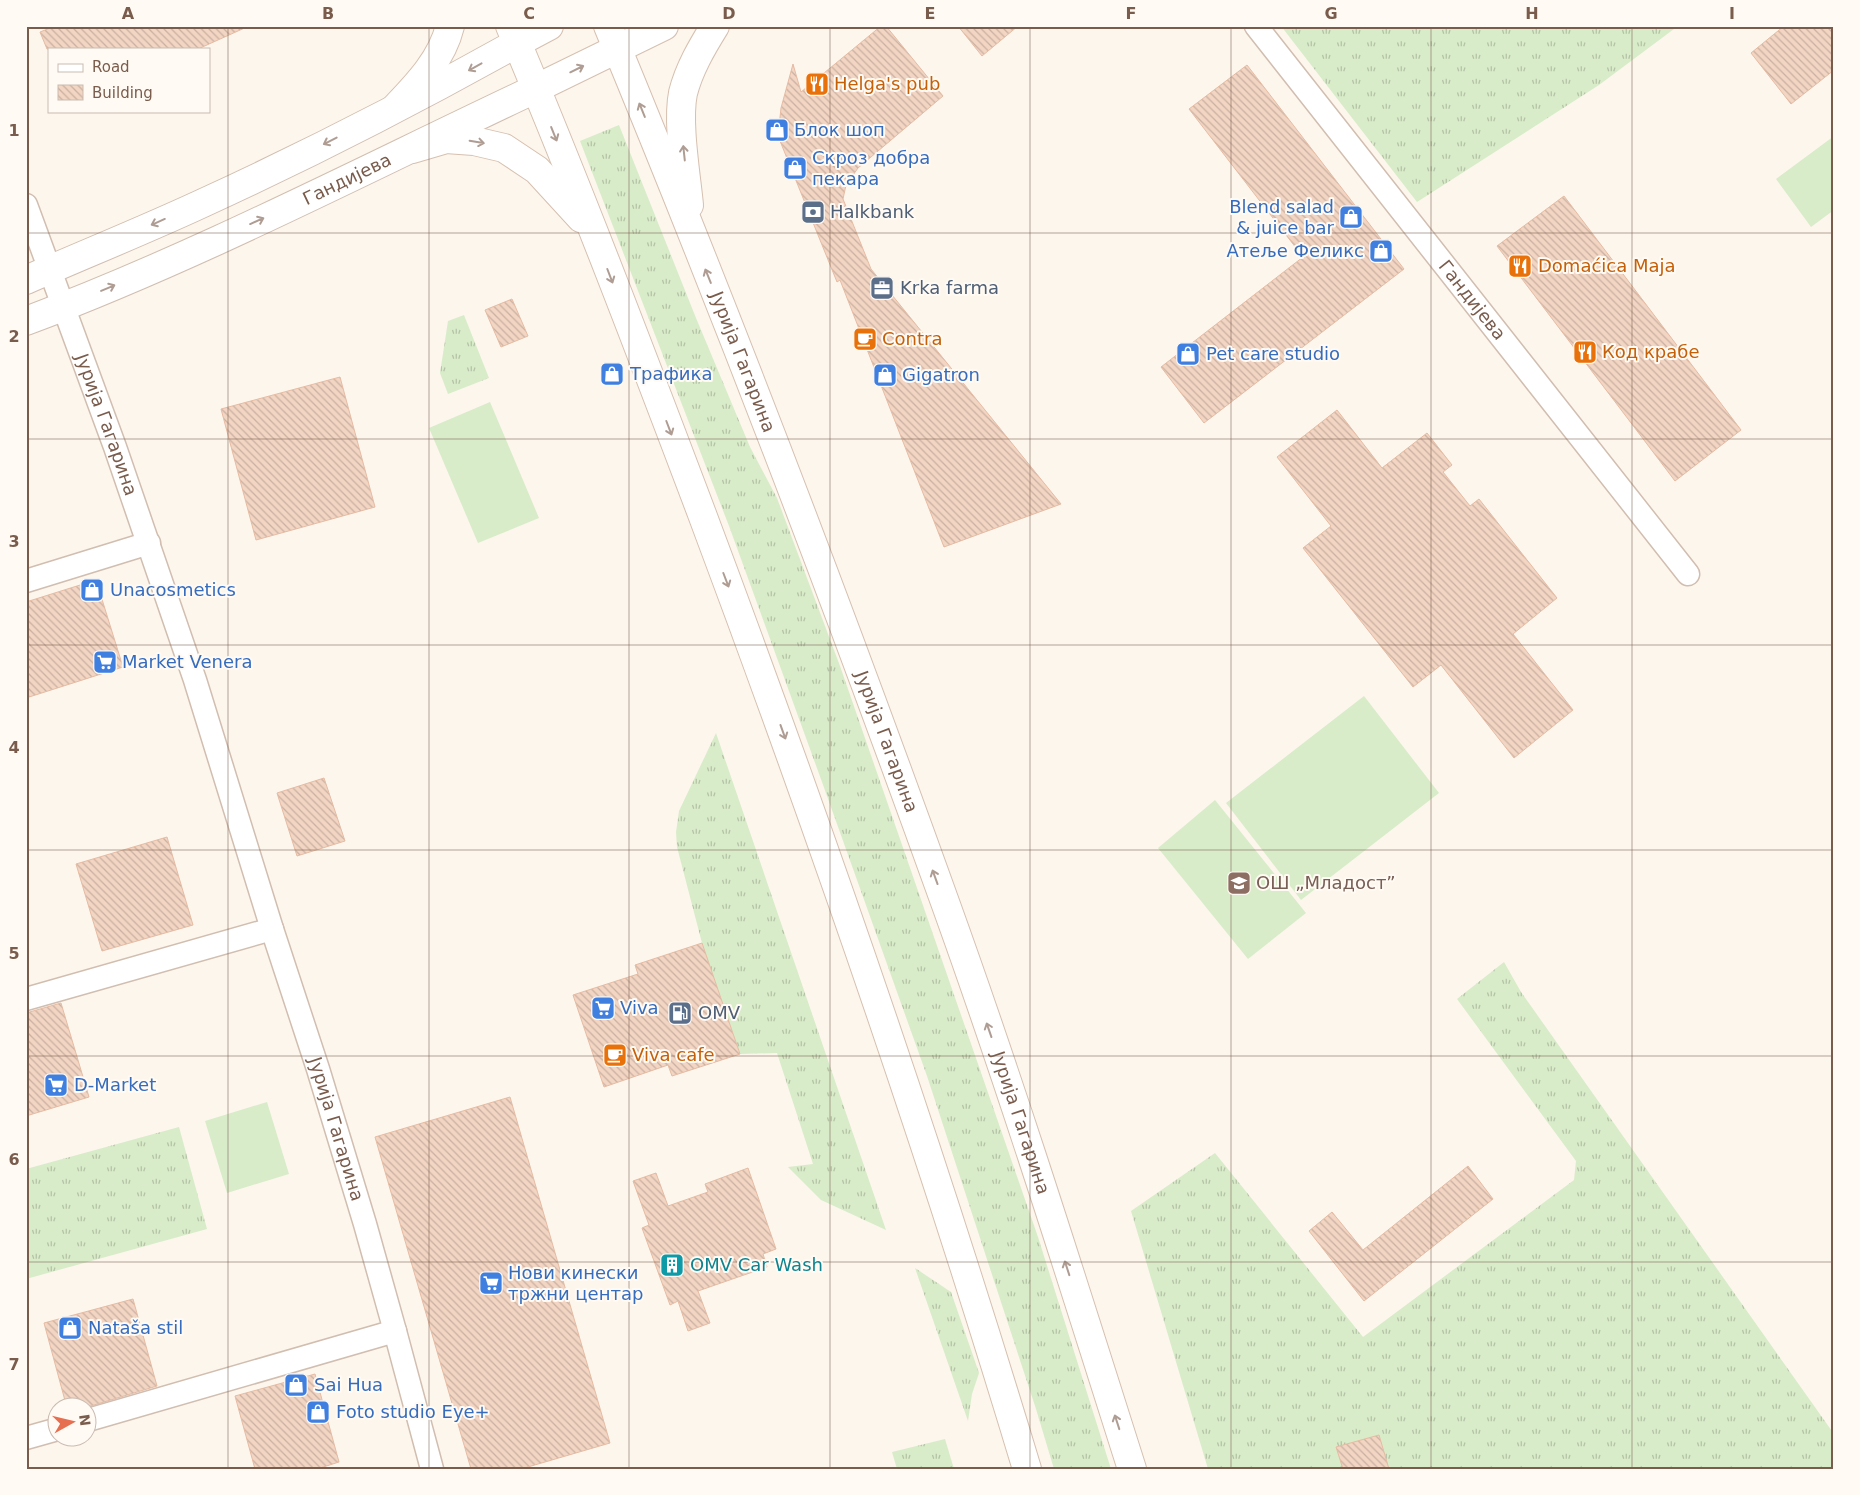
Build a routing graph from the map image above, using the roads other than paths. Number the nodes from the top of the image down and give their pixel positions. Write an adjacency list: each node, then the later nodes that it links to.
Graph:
1 (450, 26): 9 (main road)
2 (549, 26): 6 (main road)
3 (664, 26): 7 (main road, Гандијева)
4 (715, 26): 13 (main road, one-way to 4)
5 (1256, 26): 18 (street, Гандијева)
6 (514, 35): 8 (main road); 9 (main road, one-way to 9)
7 (613, 38): 8 (main road, Гандијева, one-way to 7); 13 (main road, Јурија Гагарина, one-way to 7)
8 (536, 89): 10 (main road, Гандијева); 12 (main road, one-way to 12)
9 (396, 107): 14 (main road, one-way to 14)
10 (412, 149): 12 (main road, one-way to 12); 15 (main road, Гандијева, one-way to 10)
11 (26, 205): 14 (street, Јурија Гагарина)
12 (592, 231): 27 (main road, one-way to 27)
13 (692, 236): 28 (main road, Јурија Гагарина, one-way to 13)
14 (38, 275): 15 (street, Јурија Гагарина)
15 (63, 306): 16 (main road, Гандијева); 17 (street, Јурија Гагарина)
16 (26, 320)
17 (149, 543): 19 (street); 20 (street, Јурија Гагарина)
18 (1688, 574)
19 (26, 581)
20 (272, 928): 21 (street); 22 (street, Јурија Гагарина)
21 (26, 999)
22 (395, 1331): 23 (street); 26 (street, Јурија Гагарина)
23 (98, 1417)
24 (48, 1432): 25 (street)
25 (26, 1438)
26 (432, 1469)
27 (1027, 1469)
28 (1132, 1469)

